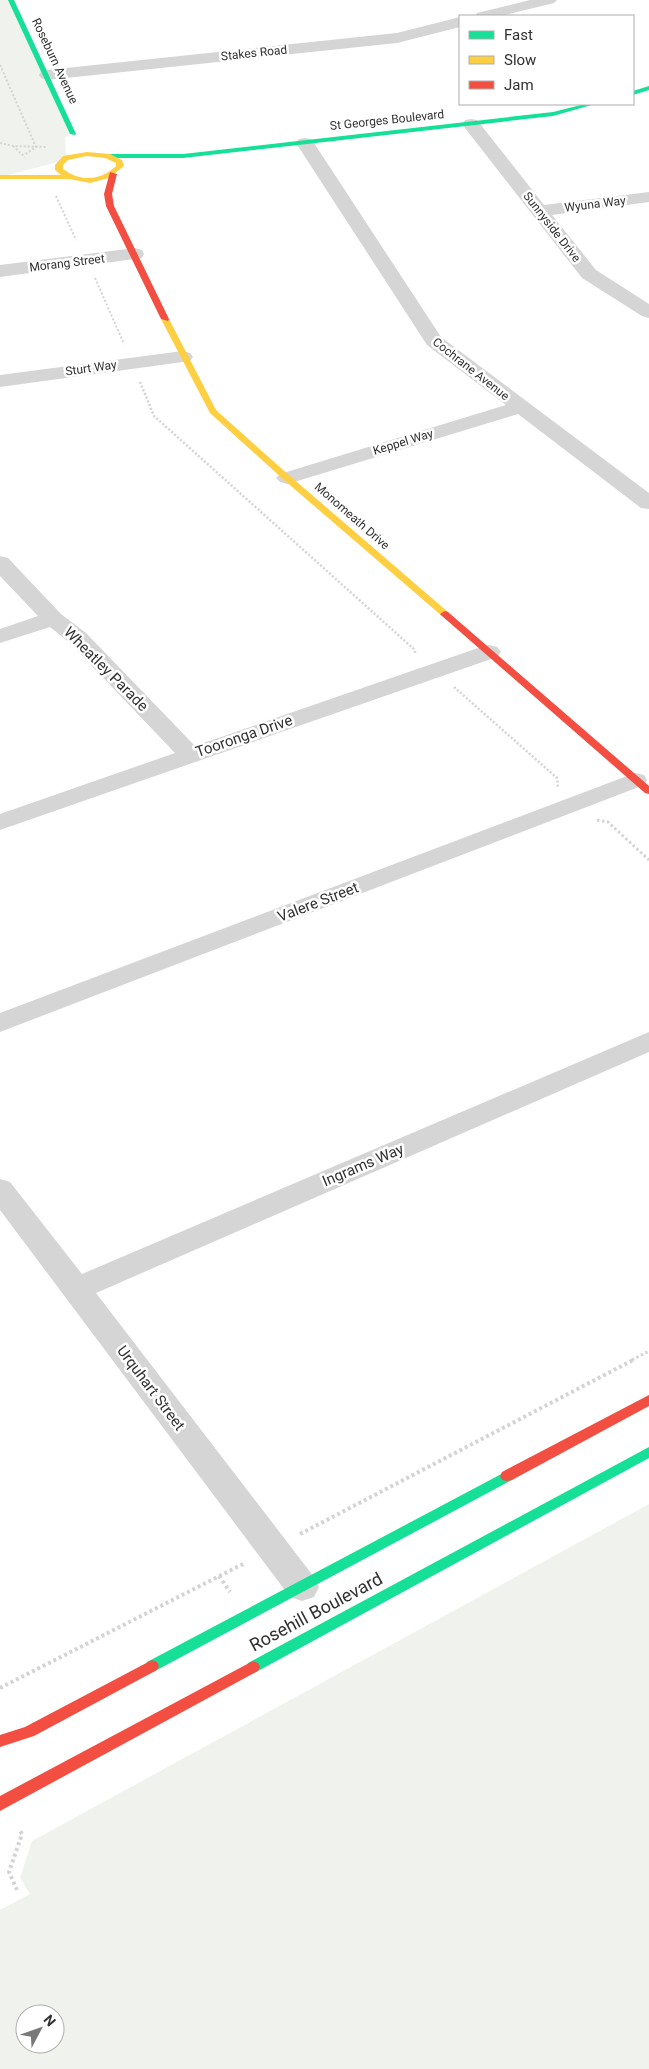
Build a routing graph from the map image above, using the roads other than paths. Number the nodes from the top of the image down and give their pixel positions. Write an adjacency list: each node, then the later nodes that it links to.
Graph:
1 (11, 0): 5 (street, Roseburn Avenue)
2 (549, 0): 3 (street)
3 (487, 15)
4 (459, 22): 5 (street, Stakes Road)
5 (47, 75): 11 (street, Roseburn Avenue)
6 (649, 88): 7 (street)
7 (634, 93)
8 (588, 105): 9 (street, St Georges Boulevard)
9 (471, 124): 10 (street, St Georges Boulevard); 19 (street, Sunnyside Drive)
10 (305, 143): 13 (street, St Georges Boulevard); 25 (street, Cochrane Avenue)
11 (66, 149): 12 (street, St Georges Boulevard); 12 (street); 15 (street); 16 (street, Roseburn Avenue)
12 (104, 155): 13 (street, St Georges Boulevard); 14 (street)
13 (183, 156): 14 (street, St Georges Boulevard)
14 (116, 172): 16 (street, St Georges Boulevard); 18 (street)
15 (0, 177): 16 (street)
16 (72, 178): 18 (street, Monomeath Drive)
17 (649, 197): 19 (street, Wyuna Way)
18 (110, 206): 20 (street, Monomeath Drive)
19 (540, 211): 22 (street, Sunnyside Drive)
20 (135, 254): 21 (street, Morang Street); 23 (street, Monomeath Drive)
21 (0, 271)
22 (649, 312)
23 (183, 356): 24 (street, Sturt Way); 26 (street, Monomeath Drive)
24 (0, 381)
25 (519, 407): 26 (street, Keppel Way); 28 (street, Cochrane Avenue)
26 (287, 478): 33 (street, Monomeath Drive)
27 (649, 480): 28 (street)
28 (628, 488): 29 (street, Cochrane Avenue)
29 (649, 503)
30 (0, 563): 31 (street, Wheatley Parade)
31 (53, 619): 32 (street); 34 (street, Wheatley Parade)
32 (0, 636)
33 (489, 652): 34 (street, Tooronga Drive); 35 (street, Monomeath Drive)
34 (190, 755): 36 (street, Tooronga Drive)
35 (642, 786): 37 (street, Valere Street)
36 (0, 822)
37 (0, 1023)
38 (649, 1041): 40 (street, Ingrams Way)
39 (0, 1189): 40 (street, Urquhart Street)
40 (77, 1289): 43 (street, Urquhart Street)
41 (649, 1400): 43 (street, Rosehill Boulevard)
42 (649, 1452): 45 (street, Rosehill Boulevard)
43 (302, 1587): 44 (street, Rosehill Boulevard)
44 (0, 1741)
45 (1, 1803)

